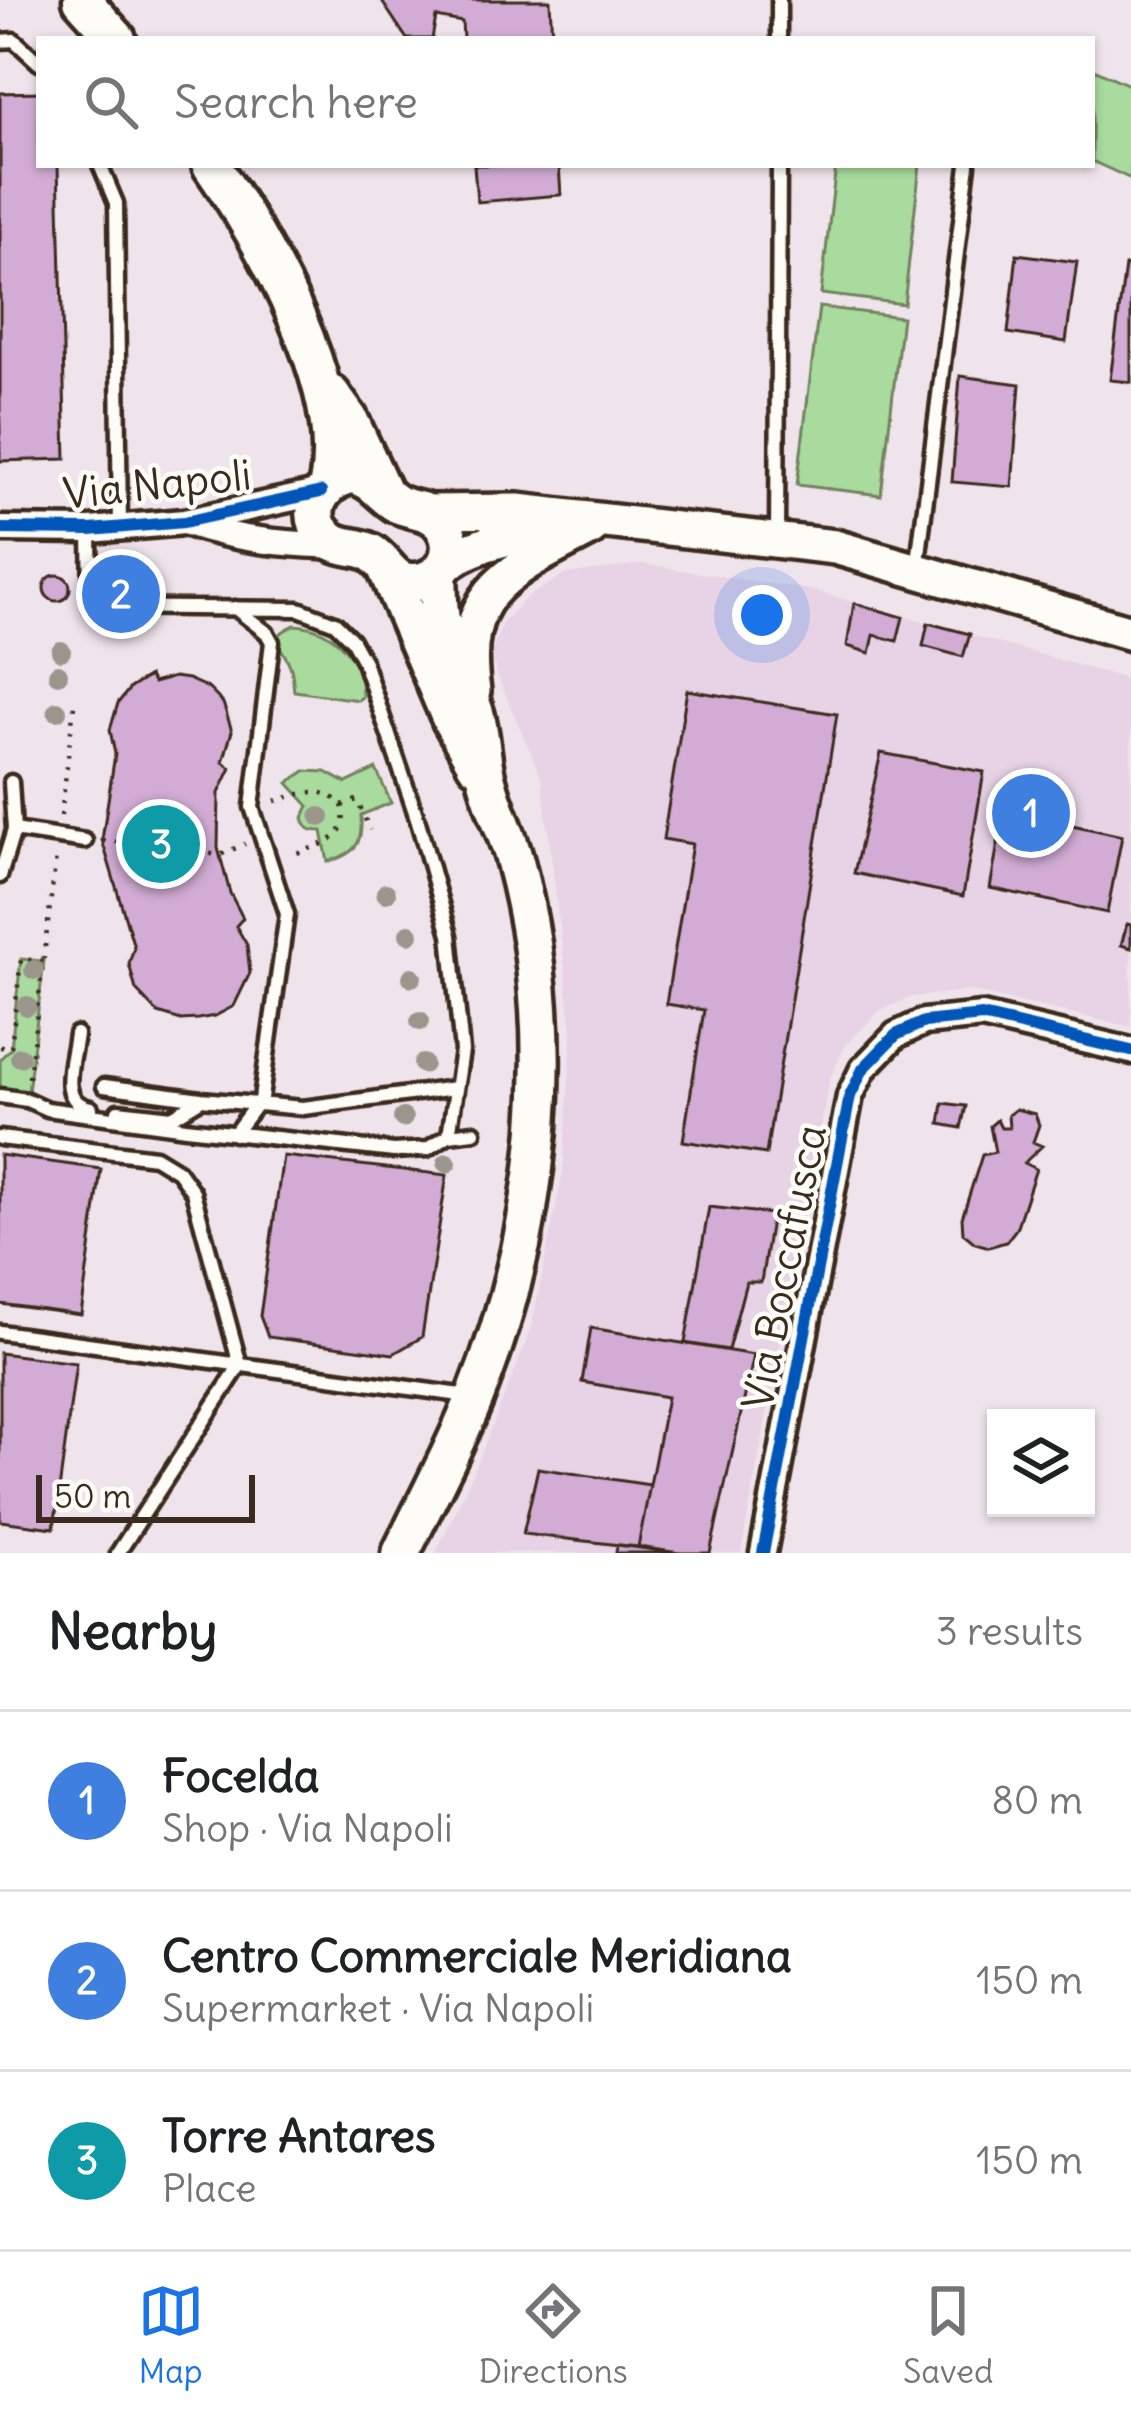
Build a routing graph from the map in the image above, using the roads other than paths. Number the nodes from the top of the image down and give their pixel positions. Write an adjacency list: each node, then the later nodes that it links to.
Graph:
1 (82, 0): 3 (main road)
2 (779, 0): 4 (lane)
3 (114, 36)
4 (779, 36)
5 (0, 41): 6 (lane)
6 (36, 60)
7 (101, 168): 17 (lane)
8 (214, 168): 11 (main road)
9 (779, 168): 21 (lane)
10 (968, 168): 25 (lane)
11 (319, 376): 12 (main road); 13 (main road)
12 (324, 488): 13 (main road); 15 (street, Via Napoli); 22 (main road)
13 (383, 492): 14 (main road)
14 (426, 512): 16 (main road); 23 (main road)
15 (184, 522): 17 (street, Via Napoli); 22 (street, Via Napoli)
16 (637, 525): 19 (main road); 21 (main road)
17 (120, 527): 20 (street, Via Napoli)
18 (0, 529): 20 (street, Via Napoli)
19 (590, 529): 23 (main road); 28 (main road)
20 (90, 530): 26 (lane)
21 (777, 541): 25 (main road)
22 (344, 546): 24 (main road)
23 (442, 569): 24 (main road); 28 (main road)
24 (387, 570): 30 (main road)
25 (917, 571): 27 (main road)
26 (234, 607): 37 (lane); 41 (lane)
27 (1131, 633)
28 (476, 716): 30 (main road)
29 (11, 782): 31 (lane)
30 (487, 782): 46 (main road)
31 (14, 830): 32 (lane); 33 (lane)
32 (85, 841)
33 (0, 876)
34 (76, 1034): 39 (lane)
35 (1131, 1051): 49 (street, Via Boccafusca)
36 (104, 1086): 39 (lane)
37 (455, 1088): 39 (lane); 42 (lane)
38 (0, 1096): 41 (lane)
39 (201, 1099)
40 (474, 1132): 42 (lane)
41 (234, 1134): 42 (lane)
42 (449, 1135)
43 (0, 1138): 45 (lane)
44 (0, 1332): 45 (lane)
45 (240, 1365): 46 (lane); 47 (lane)
46 (475, 1397): 48 (main road)
47 (118, 1553)
48 (401, 1553)
49 (764, 1553)

